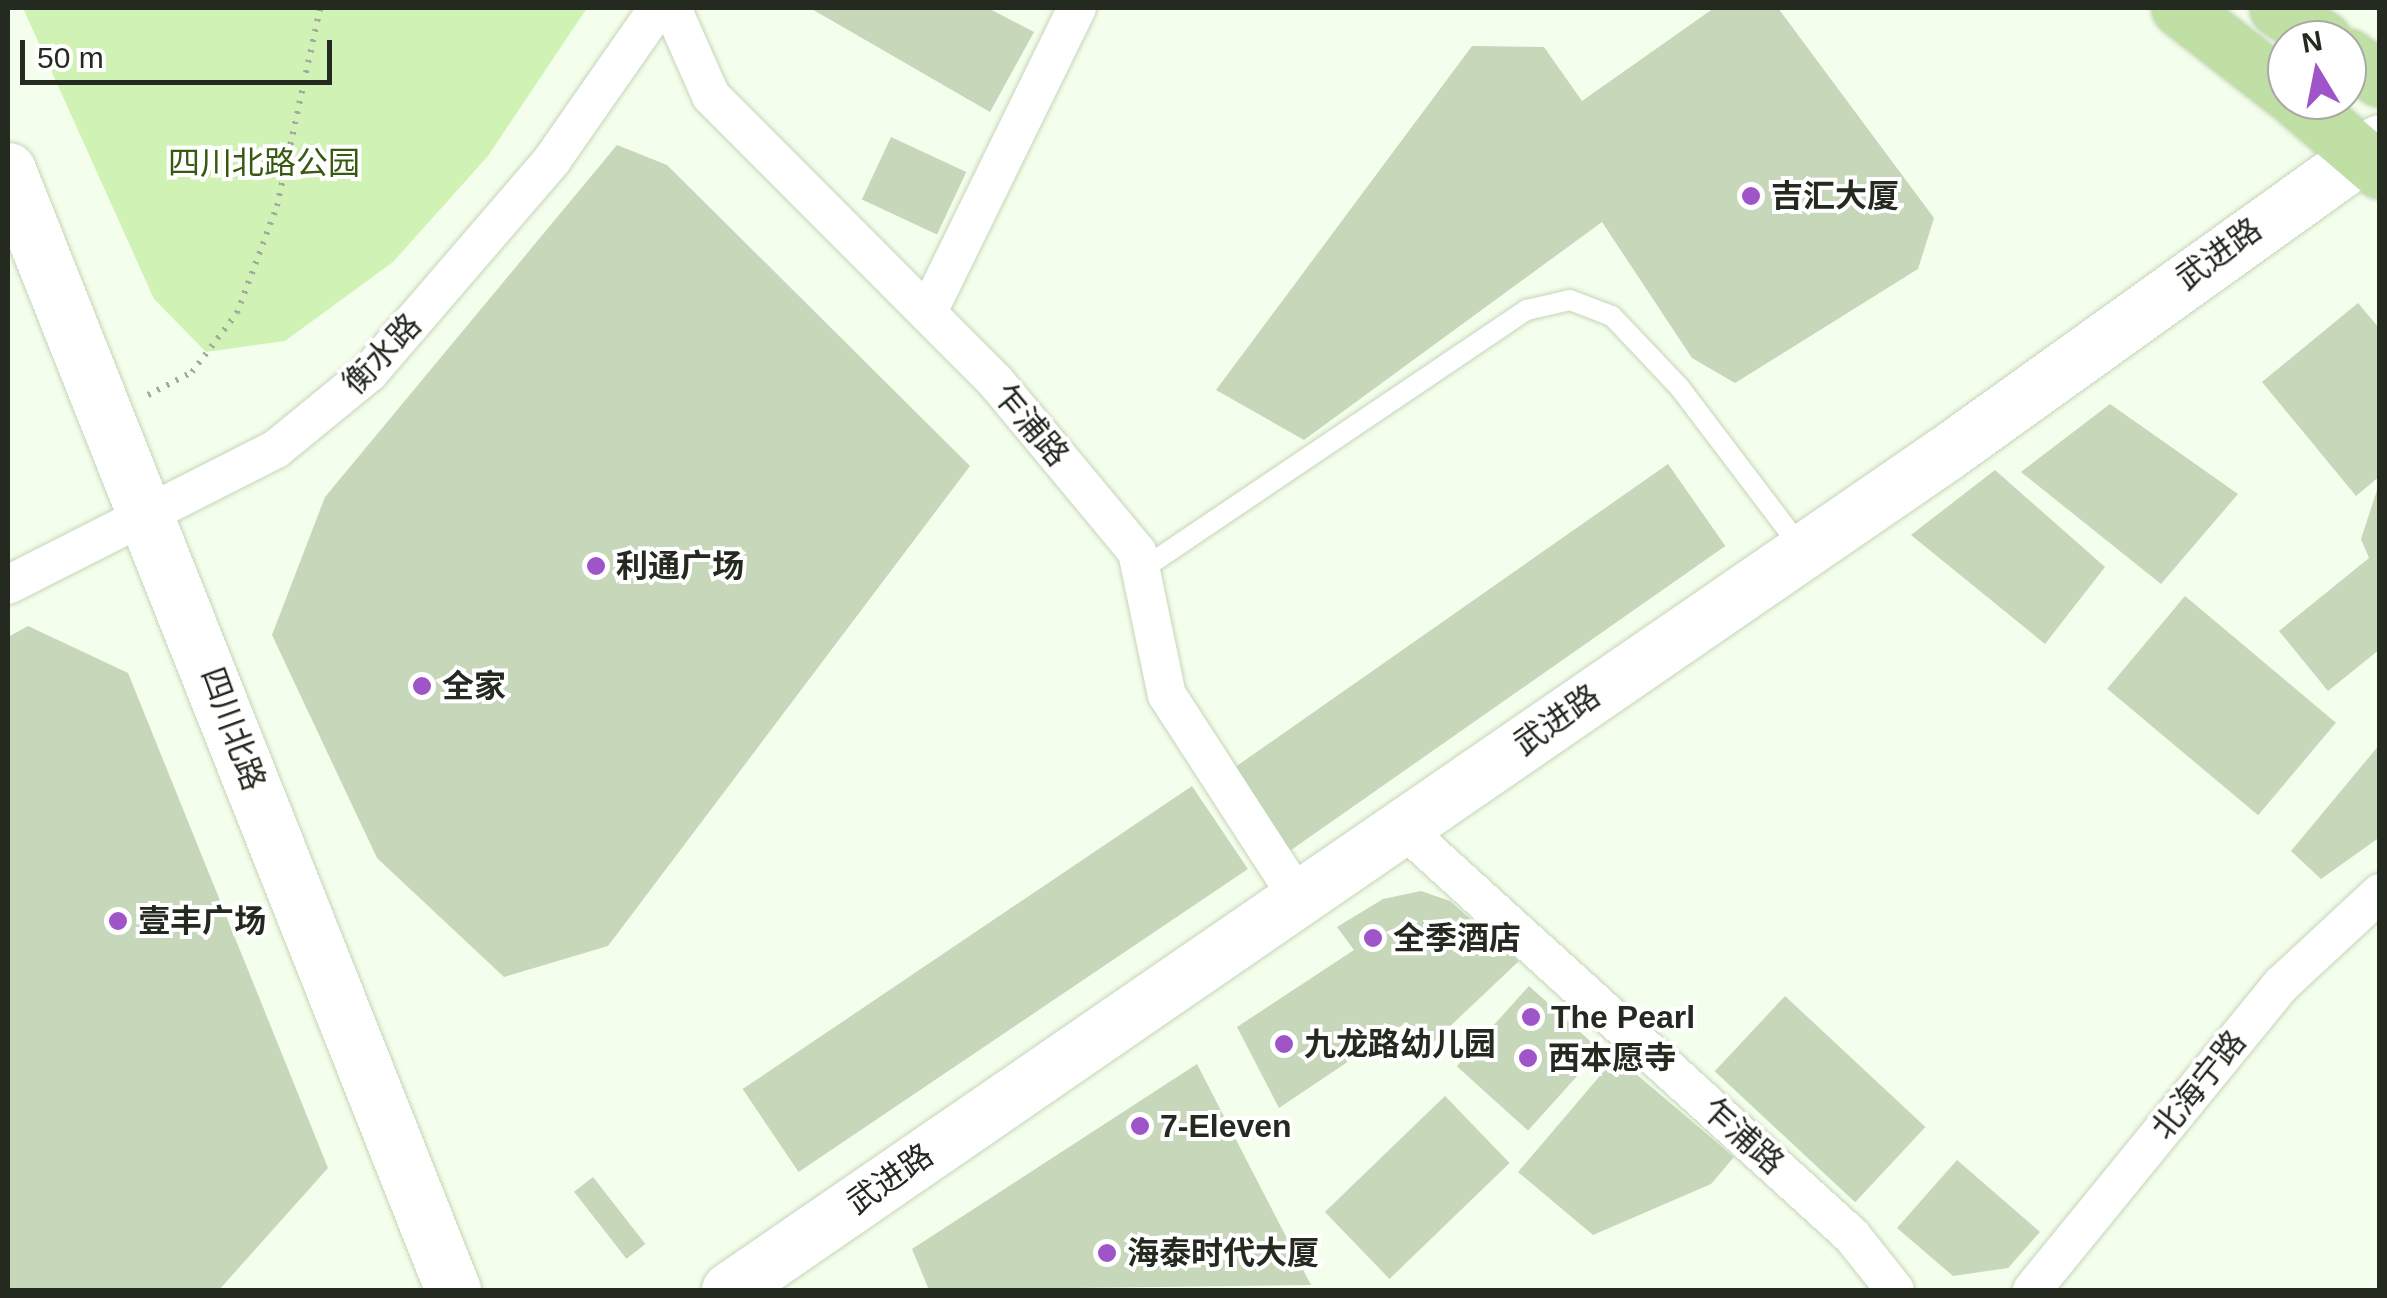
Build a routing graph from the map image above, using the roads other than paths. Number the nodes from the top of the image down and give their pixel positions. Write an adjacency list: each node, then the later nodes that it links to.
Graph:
1 (658, 8): 10 (street, 衡水路)
2 (672, 8): 9 (street, 乍浦路)
3 (1077, 8): 9 (street)
4 (2179, 8): 5 (main road)
5 (2267, 76)
6 (2324, 120): 7 (main road)
7 (2374, 156): 11 (street, 武进路)
8 (8, 170): 10 (street, 四川北路)
9 (928, 312): 12 (street, 乍浦路)
10 (150, 511): 13 (street, 衡水路); 17 (street, 四川北路)
11 (1800, 546): 12 (lane); 14 (street, 武进路)
12 (1144, 568): 16 (street, 乍浦路)
13 (8, 585)
14 (1404, 829): 16 (street, 武进路); 19 (street, 乍浦路)
15 (2380, 893): 20 (street, 北海宁路)
16 (1299, 899): 18 (street, 武进路)
17 (453, 1290)
18 (730, 1290)
19 (1895, 1290)
20 (2032, 1290)

